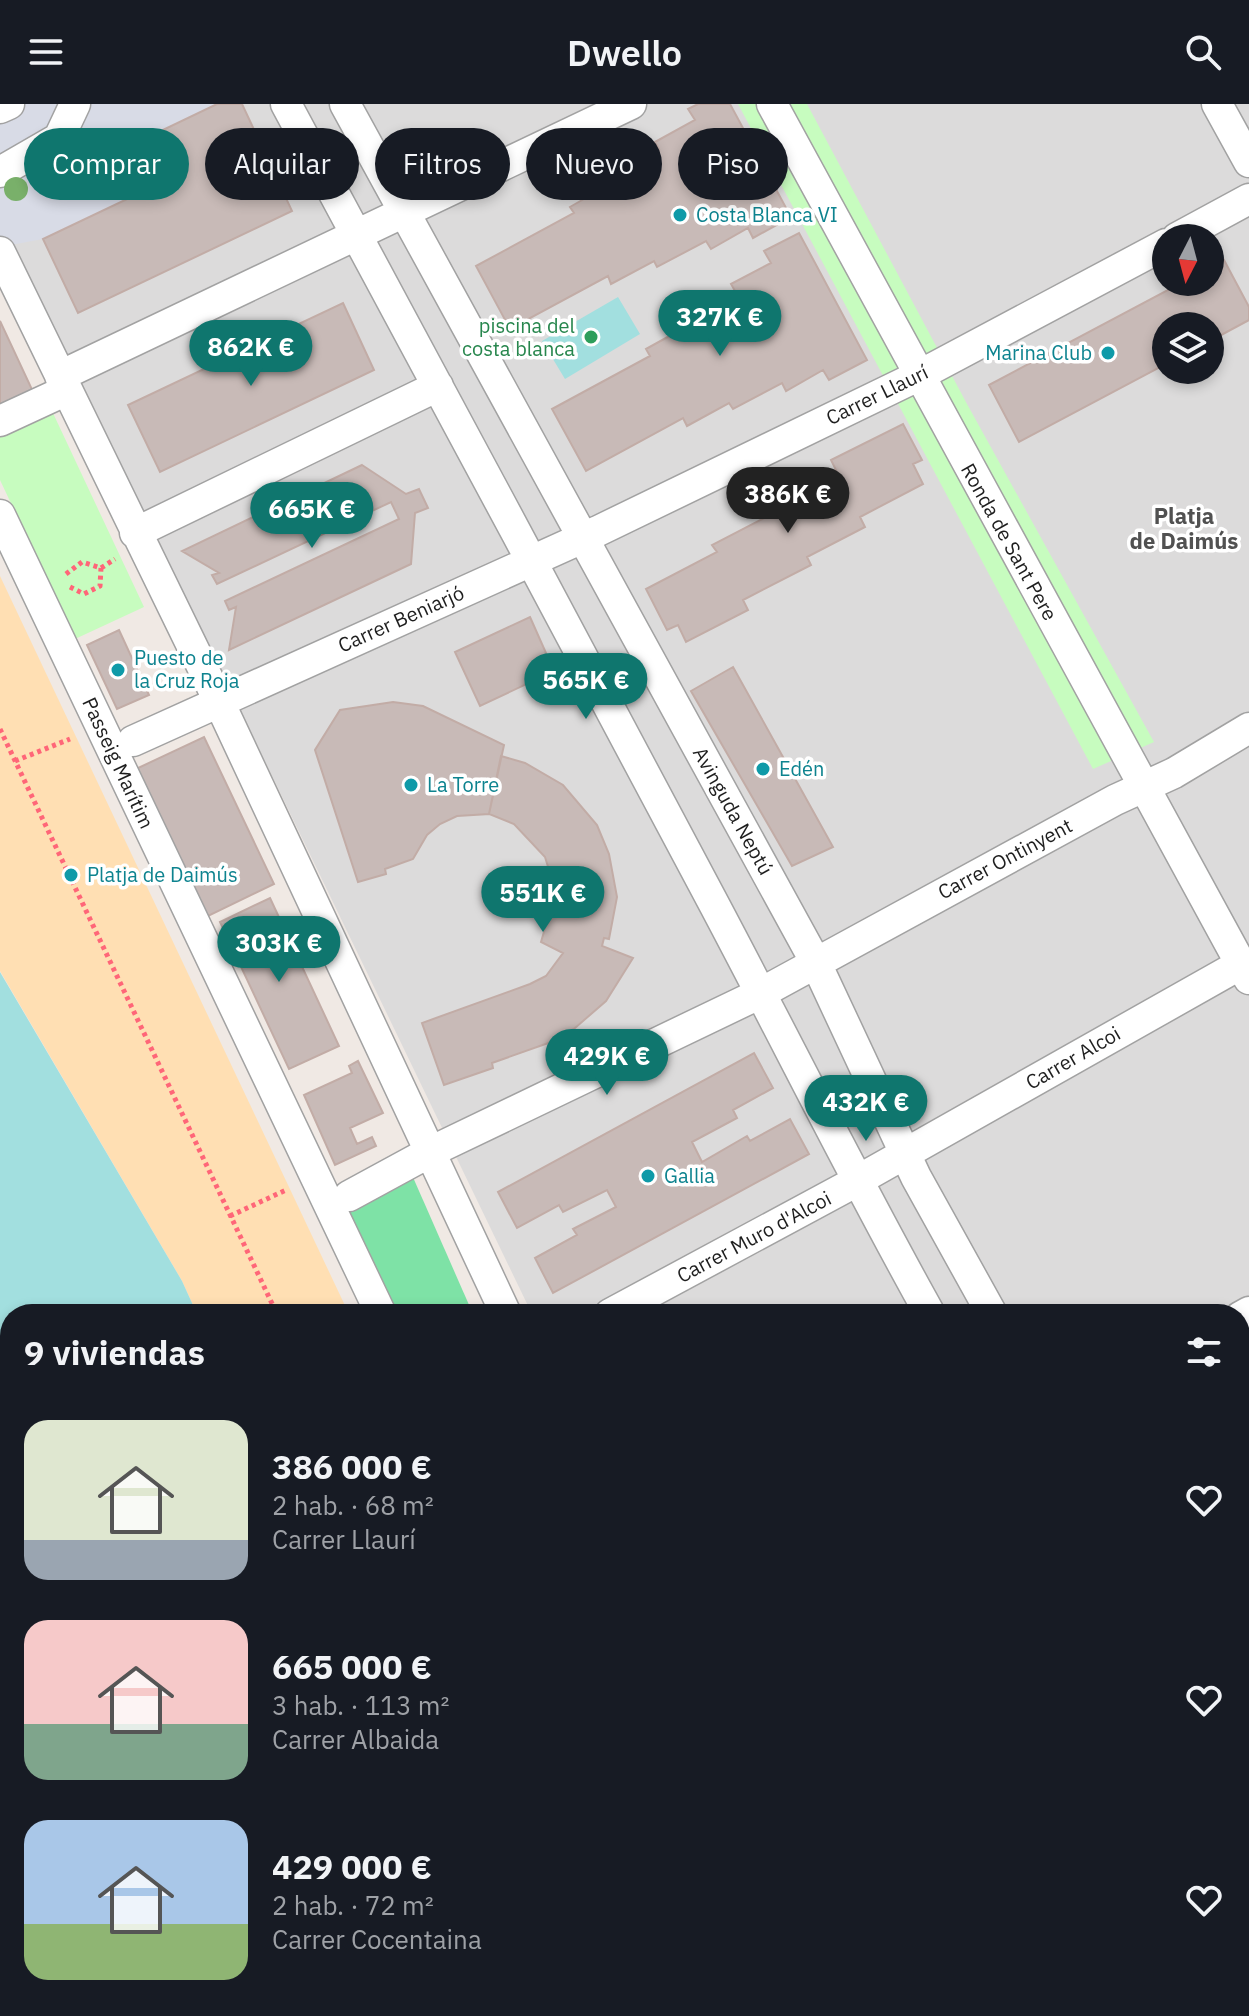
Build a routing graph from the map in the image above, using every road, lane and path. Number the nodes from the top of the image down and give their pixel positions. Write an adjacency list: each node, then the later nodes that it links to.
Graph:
1 (9, 104): 8 (street)
2 (75, 104): 10 (street)
3 (286, 104): 14 (street)
4 (345, 104): 12 (street, Avinguda Neptú)
5 (631, 104): 12 (street)
6 (772, 104): 17 (street, Ronda de Sant Pere)
7 (1217, 104): 9 (street)
8 (0, 108)
9 (1249, 162)
10 (0, 172)
11 (1249, 199): 13 (street)
12 (405, 213): 14 (street); 23 (street, Avinguda Neptú)
13 (1203, 224)
14 (357, 235): 18 (street); 19 (street)
15 (1152, 251): 17 (street, Carrer Llaurí)
16 (0, 252): 18 (street)
17 (918, 376): 23 (street, Carrer Llaurí); 32 (street, Ronda de Sant Pere)
18 (63, 383): 20 (street); 22 (street)
19 (438, 386): 22 (street); 24 (street)
20 (0, 421)
21 (0, 515): 43 (street, Passeig Marítim)
22 (135, 533): 25 (path); 26 (street)
23 (583, 537): 24 (street, Carrer Beniarjó); 33 (street, Avinguda Neptú)
24 (532, 560): 26 (street, Carrer Beniarjó); 35 (street)
25 (101, 568): 25 (path)
26 (218, 702): 30 (street, Passeig Marítim); 37 (street)
27 (1249, 728): 32 (street, Carrer Ontinyent)
28 (0, 729): 31 (path)
29 (71, 738): 31 (path)
30 (133, 741)
31 (15, 761): 41 (path)
32 (1144, 787): 33 (street, Carrer Ontinyent); 34 (street, Ronda de Sant Pere)
33 (815, 961): 35 (street, Carrer Ontinyent); 36 (street, Avinguda Neptú)
34 (1245, 971): 36 (street, Carrer Alcoi)
35 (761, 993): 37 (street, Carrer Ontinyent); 38 (street)
36 (905, 1151): 38 (street, Carrer Alcoi); 47 (street, Avinguda Neptú)
37 (428, 1153): 40 (street, Carrer Ontinyent); 44 (street)
38 (856, 1182): 45 (street, Carrer Muro d'Alcoi); 46 (street)
39 (286, 1190): 41 (path)
40 (349, 1196)
41 (230, 1216): 42 (path)
42 (272, 1304)
43 (376, 1304)
44 (501, 1304)
45 (629, 1304)
46 (924, 1304)
47 (987, 1304)

